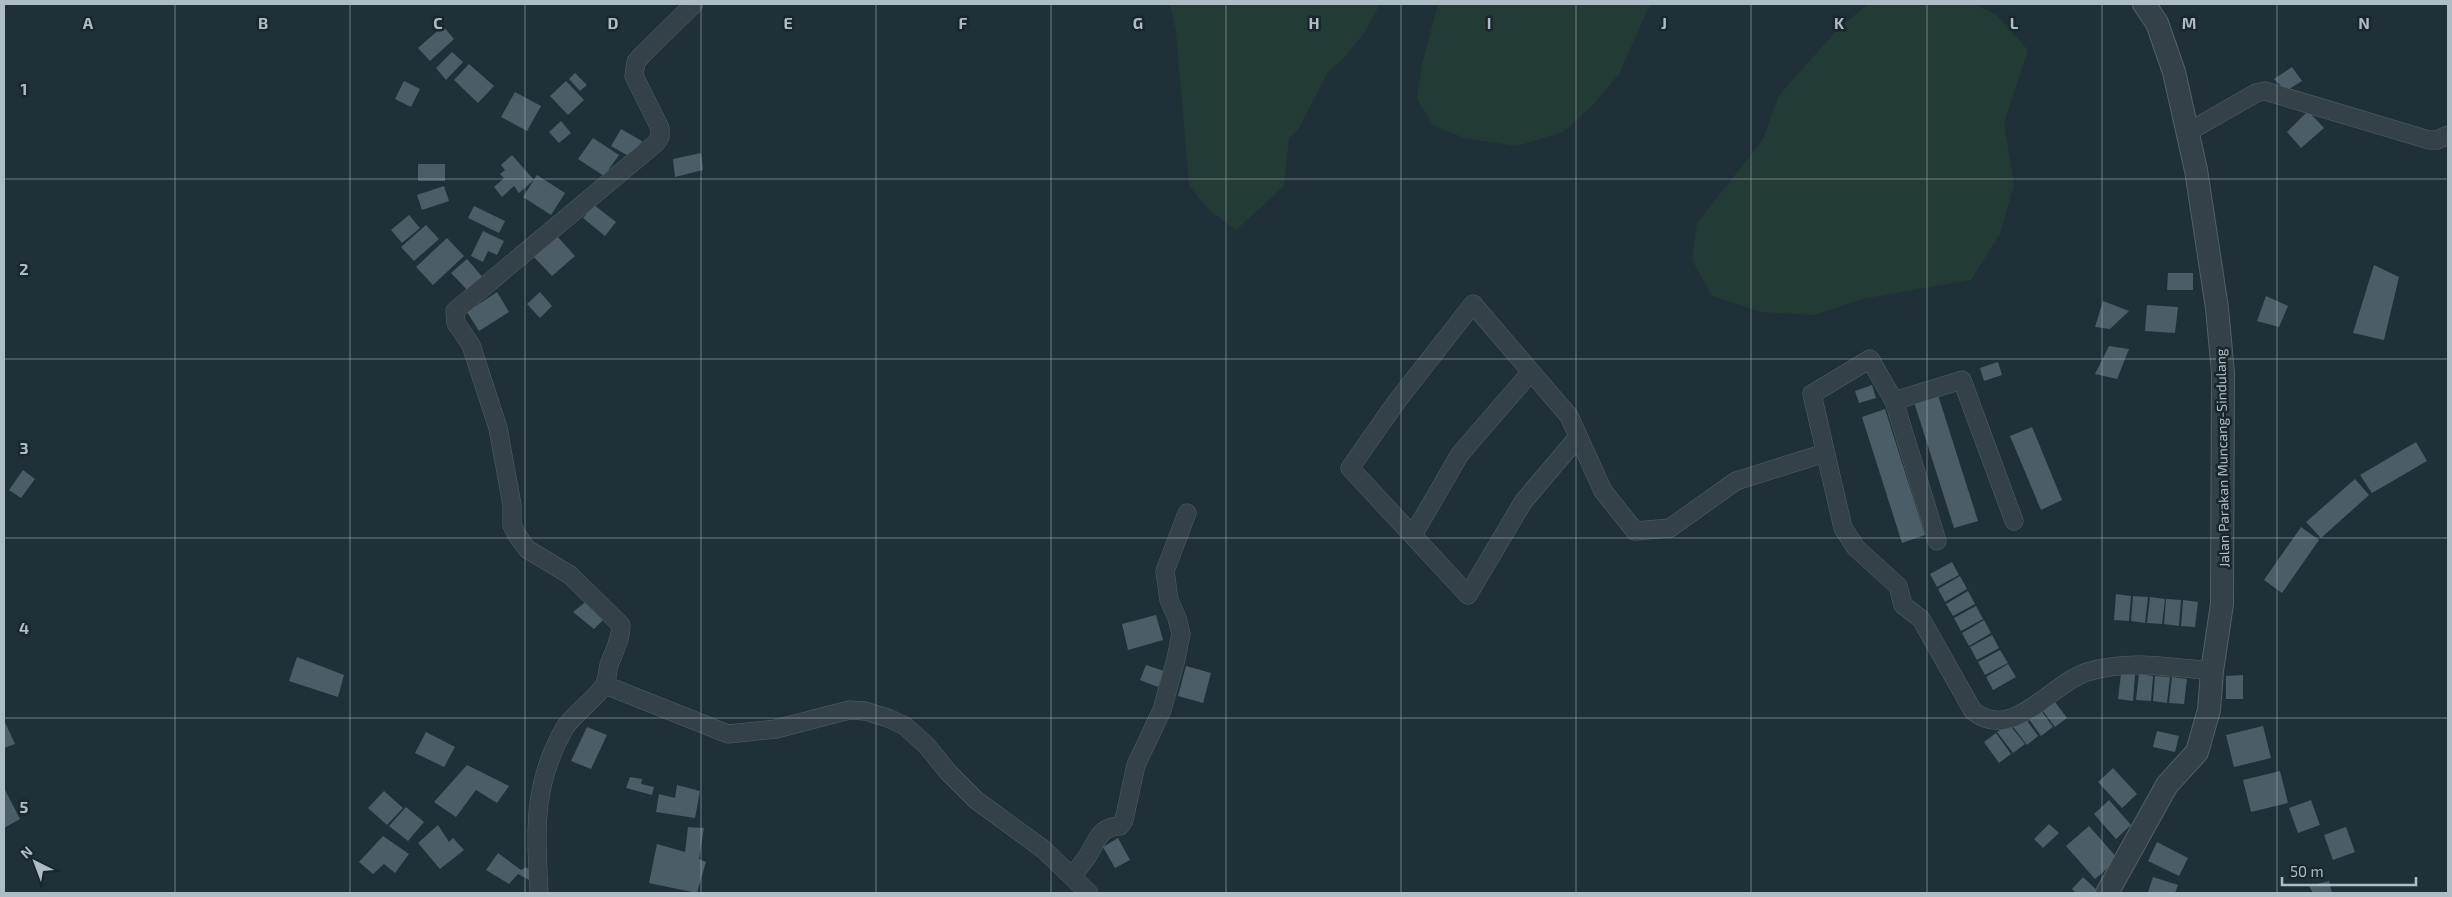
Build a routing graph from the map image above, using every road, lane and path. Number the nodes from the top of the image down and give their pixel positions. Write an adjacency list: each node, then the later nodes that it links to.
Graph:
1 (694, 4): 14 (street)
2 (2144, 4): 3 (street, Jalan Parakan Muncang-Sindulang)
3 (2188, 132): 4 (street); 13 (street, Jalan Parakan Muncang-Sindulang)
4 (2448, 135)
5 (1531, 372): 7 (street); 11 (street); 11 (street)
6 (1894, 401): 8 (street); 10 (street); 12 (street)
7 (1578, 437): 8 (street); 11 (street)
8 (1825, 453): 13 (street)
9 (1187, 513): 15 (street)
10 (2014, 521)
11 (1413, 535)
12 (1937, 541)
13 (2212, 671): 18 (street, Jalan Parakan Muncang-Sindulang)
14 (605, 685): 15 (street); 16 (street)
15 (1072, 876): 17 (street)
16 (539, 893)
17 (1089, 893)
18 (2107, 893)

